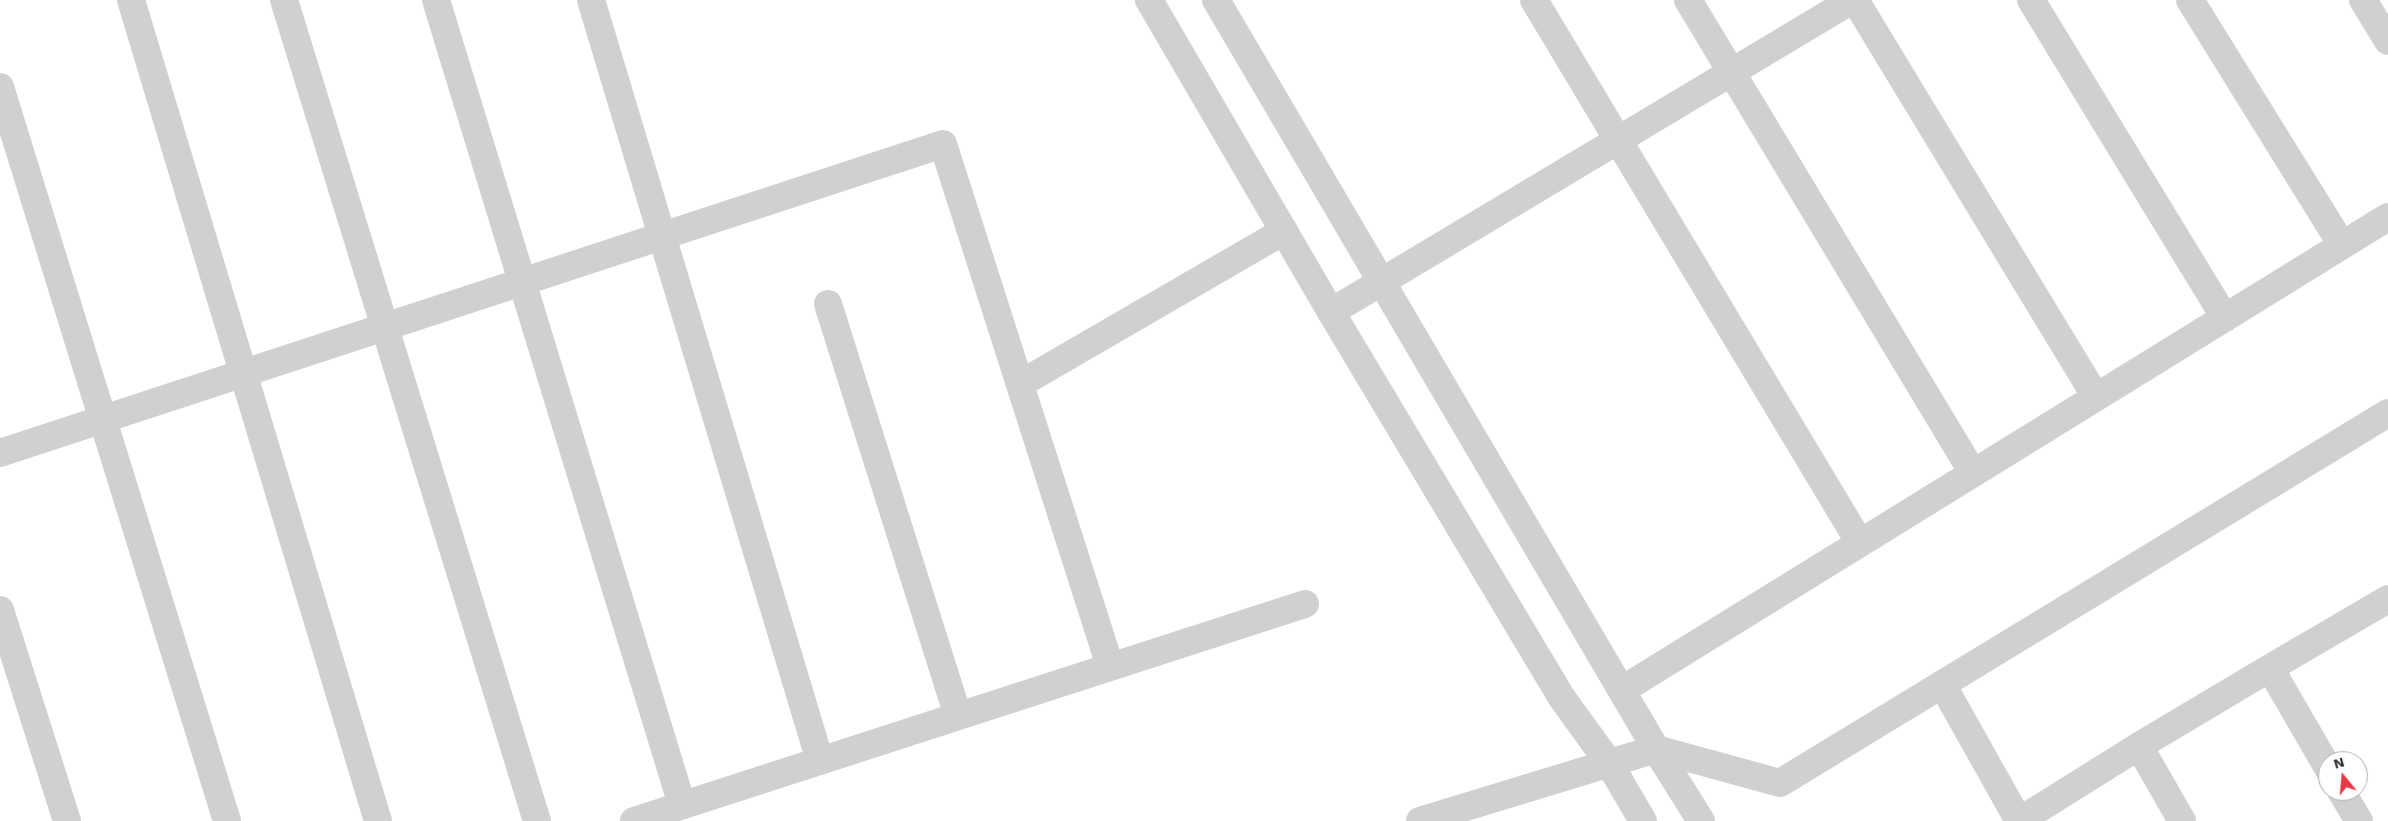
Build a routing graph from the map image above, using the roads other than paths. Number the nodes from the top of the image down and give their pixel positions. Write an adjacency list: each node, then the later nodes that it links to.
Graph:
1 (131, 0): 27 (street)
2 (284, 0): 26 (street)
3 (436, 0): 21 (street)
4 (591, 0): 19 (street)
5 (1149, 0): 18 (street)
6 (1216, 0): 22 (street)
7 (1534, 0): 16 (street)
8 (1688, 0): 14 (street)
9 (1853, 0): 14 (street); 29 (street)
10 (2031, 0): 25 (street)
11 (2190, 0): 20 (street)
12 (2363, 0): 13 (street)
13 (2388, 41)
14 (1731, 72): 16 (street); 33 (street)
15 (0, 87): 31 (street)
16 (1618, 140): 22 (street); 34 (street)
17 (2388, 217): 20 (street)
18 (1284, 231): 24 (street); 28 (street)
19 (662, 237): 21 (street); 28 (street); 46 (street)
20 (2342, 246): 25 (street)
21 (522, 282): 26 (street); 49 (street)
22 (1382, 282): 24 (street); 41 (street)
23 (828, 304): 42 (street)
24 (1331, 312): 47 (street)
25 (2224, 318): 29 (street)
26 (385, 328): 27 (street); 53 (street)
27 (243, 373): 31 (street); 52 (street)
28 (1020, 384): 38 (street)
29 (2096, 397): 33 (street)
30 (2388, 413): 40 (street)
31 (103, 419): 32 (street); 51 (street)
32 (0, 453)
33 (1973, 473): 34 (street)
34 (1860, 543): 41 (street)
35 (2388, 599): 39 (street)
36 (1305, 604): 38 (street)
37 (0, 610): 50 (street)
38 (1110, 666): 42 (street)
39 (2270, 668): 43 (street); 45 (street)
40 (1942, 684): 44 (street); 58 (street)
41 (1622, 690): 44 (street)
42 (958, 716): 46 (street)
43 (2139, 746): 58 (street); 59 (street)
44 (1656, 749): 47 (street); 57 (street)
45 (2318, 751)
46 (820, 761): 49 (street)
47 (1609, 763): 55 (street); 56 (street)
48 (2347, 801): 60 (street)
49 (682, 805): 54 (street)
50 (67, 821)
51 (227, 821)
52 (378, 821)
53 (537, 821)
54 (634, 821)
55 (1420, 821)
56 (1642, 821)
57 (1701, 821)
58 (2019, 821)
59 (2182, 821)
60 (2359, 821)

